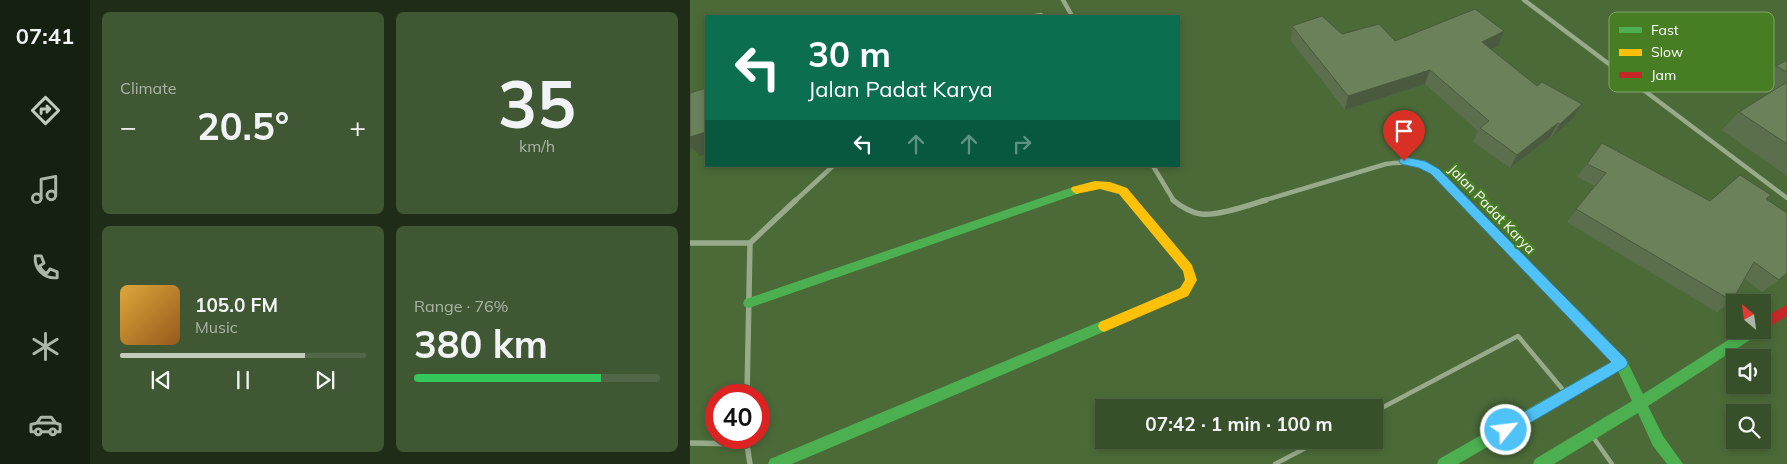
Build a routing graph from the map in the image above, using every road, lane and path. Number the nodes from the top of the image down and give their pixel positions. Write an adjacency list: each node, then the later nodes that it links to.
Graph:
1 (1063, 0): 3 (street)
2 (1524, 0): 4 (street)
3 (1071, 15)
4 (1609, 64)
5 (1646, 92): 8 (street)
6 (832, 167): 10 (street)
7 (1154, 167): 15 (street, Jalan Padat Karya)
8 (1787, 198)
9 (690, 243): 10 (street)
10 (750, 243): 11 (street)
11 (749, 303): 16 (street); 26 (street)
12 (1787, 310): 13 (street)
13 (1771, 320)
14 (1741, 339): 18 (street)
15 (1621, 363): 17 (street); 18 (street, Jalan Padat Karya)
16 (747, 384)
17 (1567, 395): 19 (lane); 28 (street)
18 (1640, 403): 20 (street); 31 (street, Jalan Padat Karya)
19 (1383, 407)
20 (1592, 434): 29 (street); 30 (lane)
21 (705, 442): 22 (street)
22 (690, 443)
23 (747, 449): 25 (street)
24 (1304, 449): 27 (lane)
25 (750, 464)
26 (775, 464)
27 (1275, 464)
28 (1444, 464)
29 (1540, 464)
30 (1612, 464)
31 (1676, 464)

